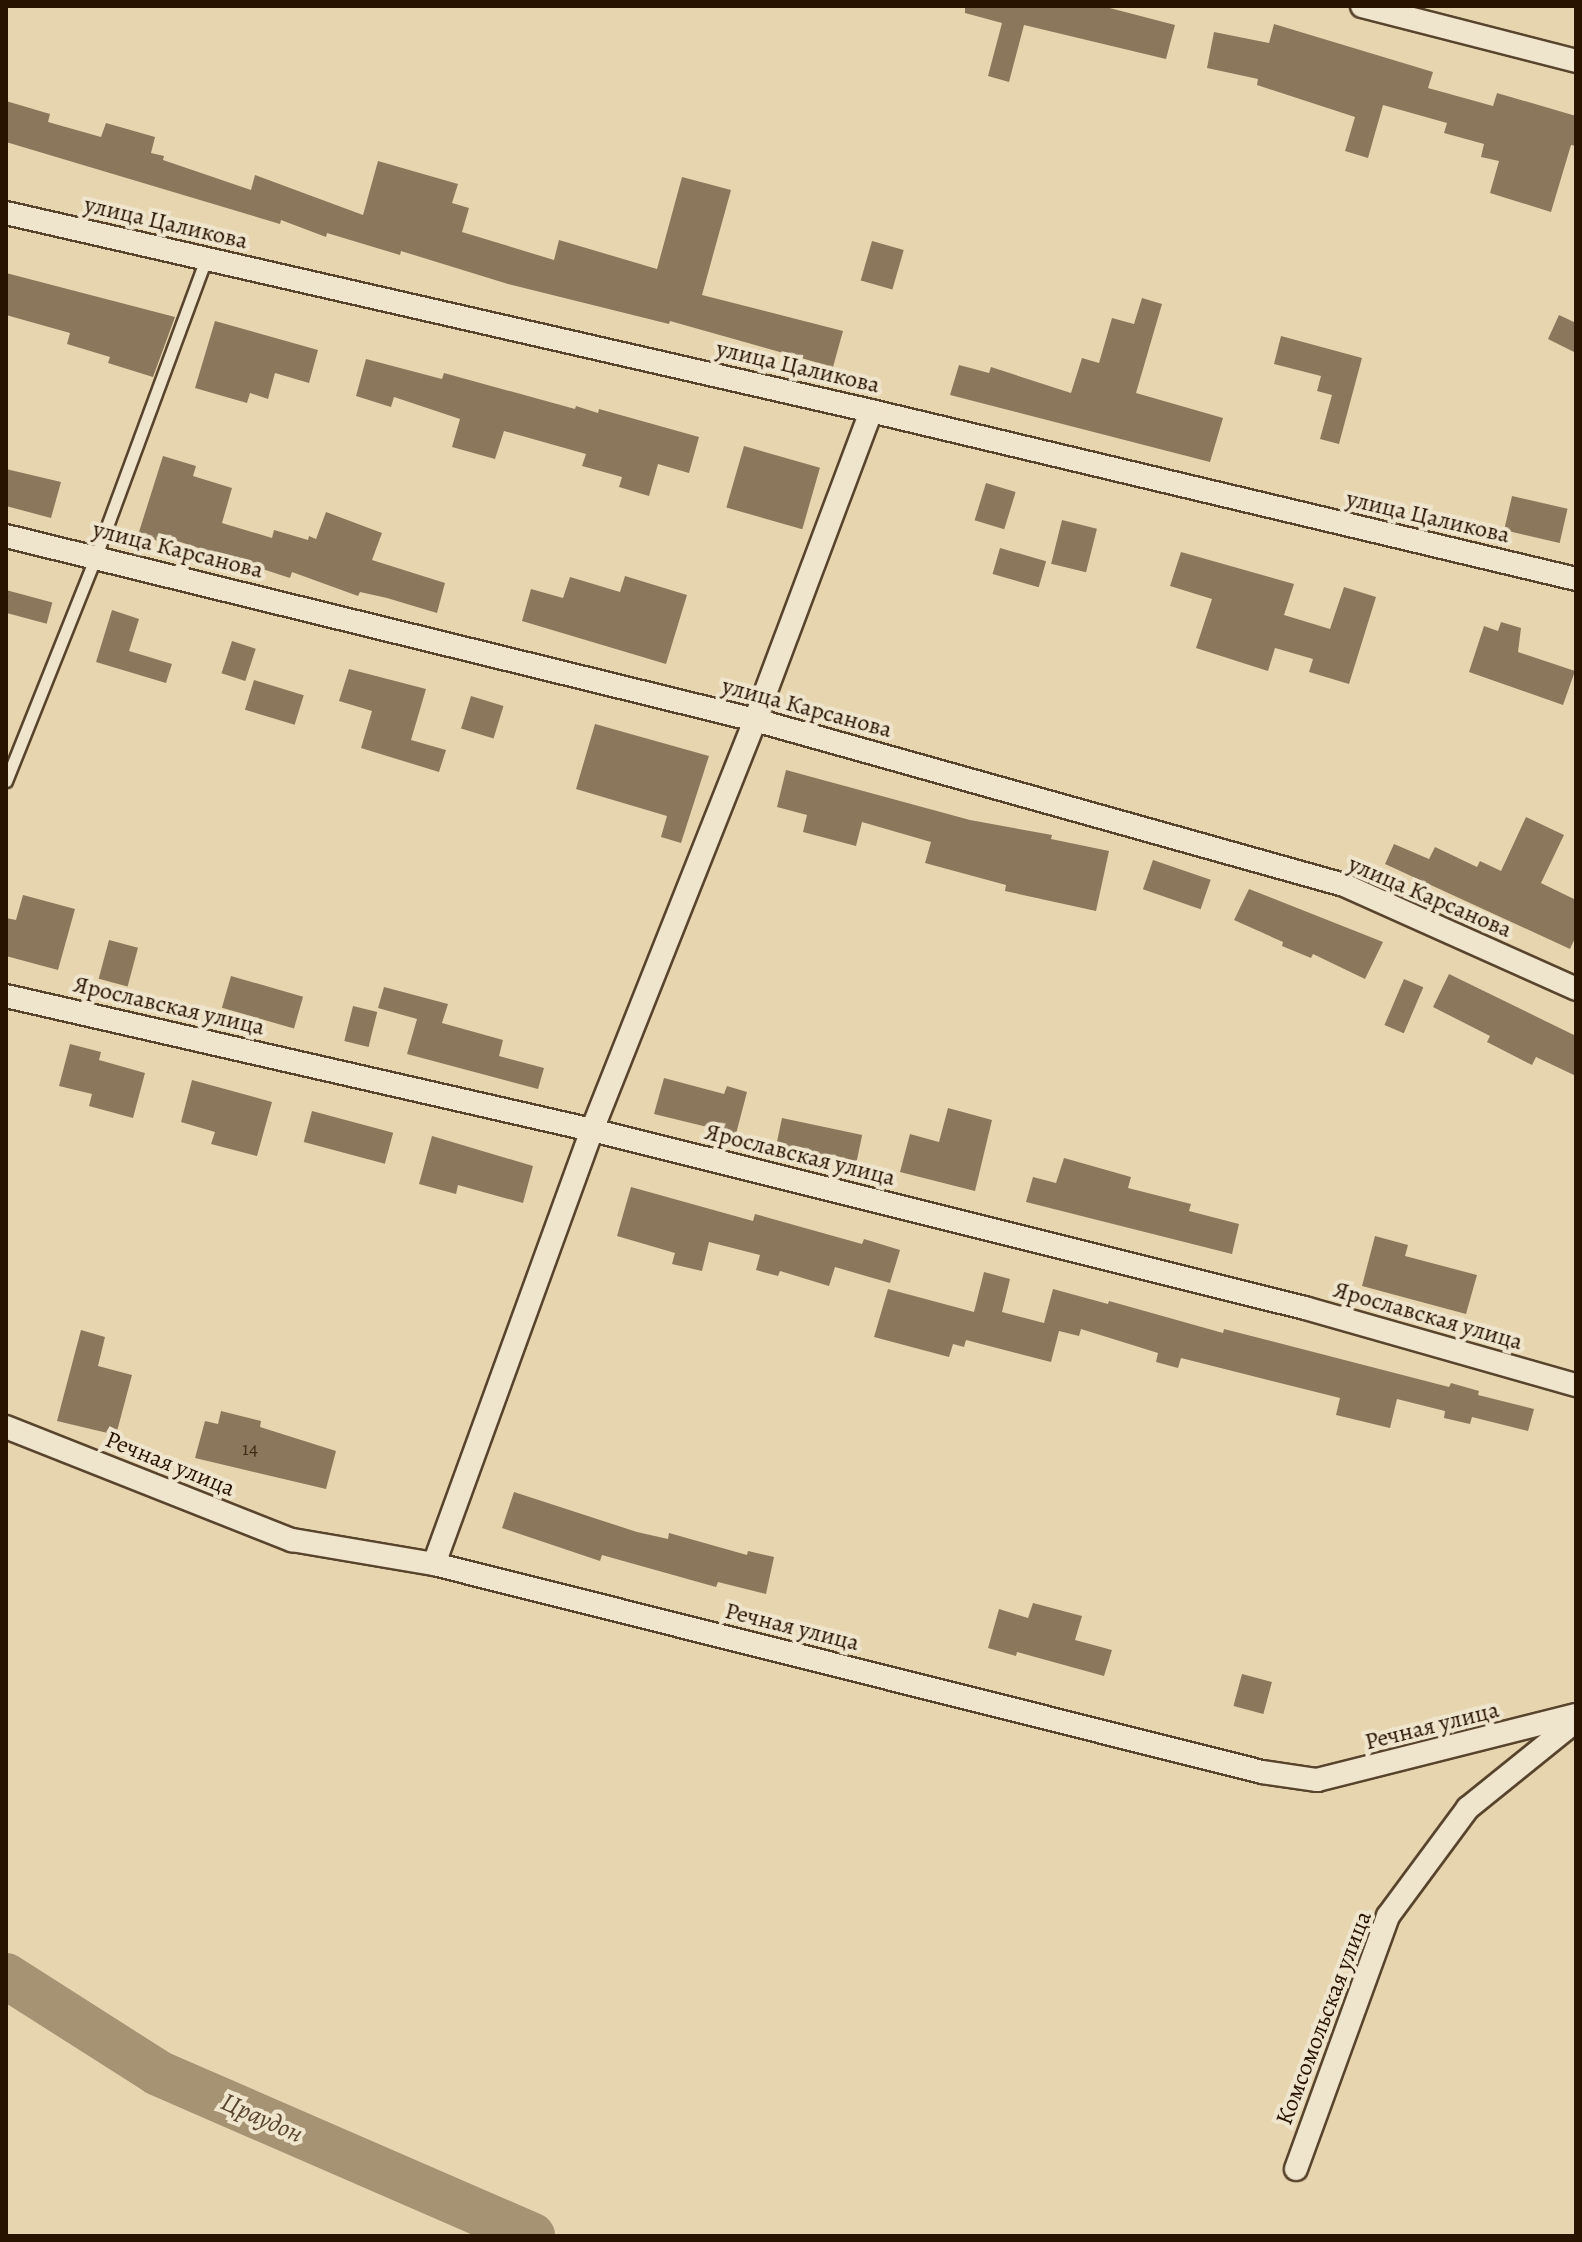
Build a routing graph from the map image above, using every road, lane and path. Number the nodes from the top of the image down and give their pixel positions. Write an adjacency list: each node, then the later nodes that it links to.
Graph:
1 (1362, 6): 2 (street)
2 (1576, 61)
3 (6, 213): 4 (street, улица Цаликова)
4 (206, 258): 5 (street, улица Цаликова); 7 (lane)
5 (871, 411): 8 (street, улица Цаликова); 9 (street)
6 (6, 536): 7 (street, улица Карсанова)
7 (96, 556): 9 (street, улица Карсанова); 10 (lane)
8 (1576, 579)
9 (755, 720): 11 (street, улица Карсанова); 13 (street)
10 (6, 781)
11 (1576, 989)
12 (6, 996): 13 (street, Ярославская улица)
13 (592, 1130): 14 (street, Ярославская улица); 16 (street)
14 (1576, 1385)
15 (6, 1427): 16 (street, Речная улица)
16 (434, 1564): 17 (street, Речная улица)
17 (1576, 1718): 18 (street, Комсомольская улица)
18 (1296, 2169)

